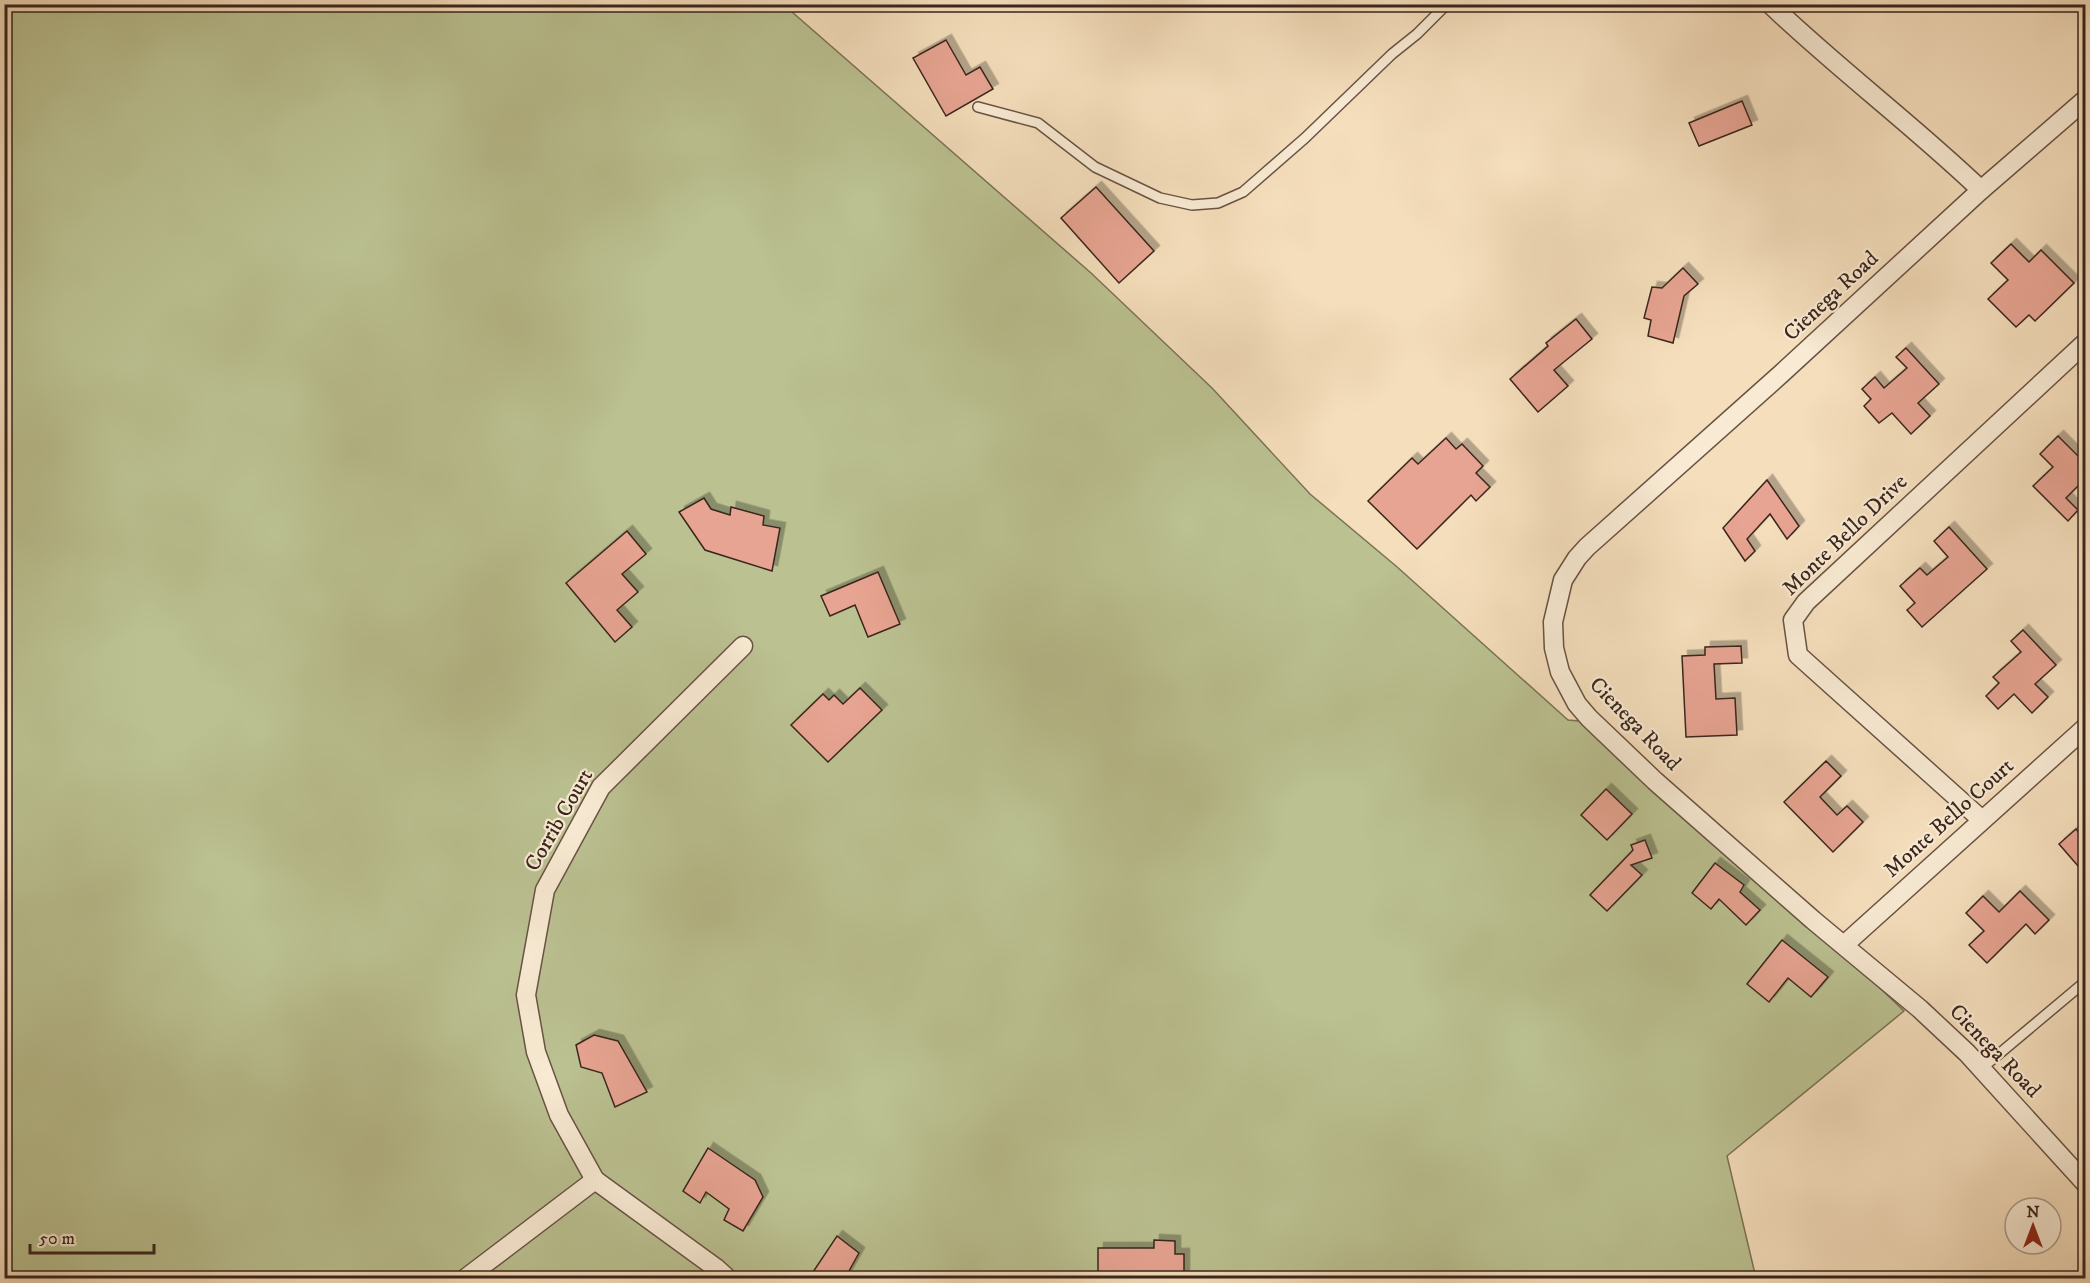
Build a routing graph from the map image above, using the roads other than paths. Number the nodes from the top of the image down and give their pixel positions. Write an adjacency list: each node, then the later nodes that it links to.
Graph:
1 (1448, 4): 4 (lane)
2 (1770, 4): 5 (street)
3 (2085, 99): 5 (street, Cienega Road)
4 (978, 107)
5 (1981, 190): 10 (street, Cienega Road)
6 (2085, 342): 9 (street, Monte Bello Drive)
7 (743, 646): 13 (street, Corrib Court)
8 (2085, 727): 9 (street, Monte Bello Court)
9 (1982, 820): 10 (street, Monte Bello Court)
10 (1844, 945): 12 (street, Cienega Road)
11 (2085, 981): 12 (lane)
12 (1981, 1069): 14 (street, Cienega Road)
13 (595, 1180): 15 (street); 16 (street, Corrib Court)
14 (2085, 1184)
15 (466, 1278)
16 (727, 1278)

